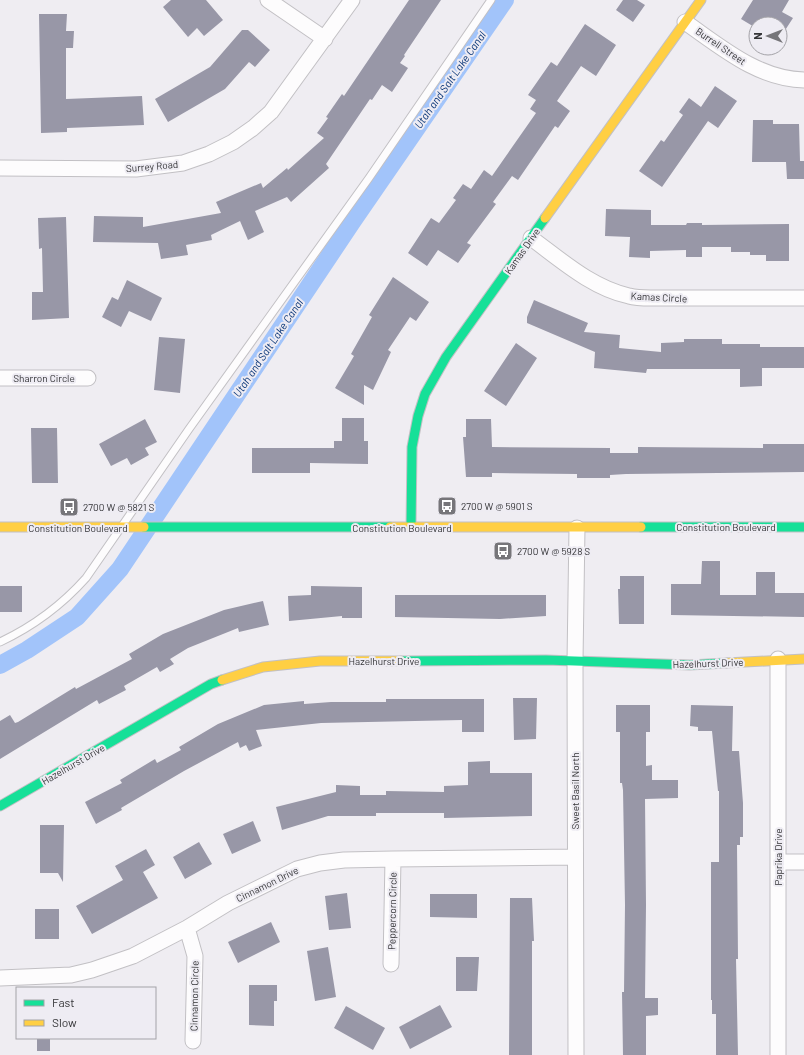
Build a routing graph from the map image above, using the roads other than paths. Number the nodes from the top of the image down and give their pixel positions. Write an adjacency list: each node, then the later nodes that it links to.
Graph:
1 (268, 0): 6 (street)
2 (352, 0): 6 (street, Surrey Road)
3 (491, 0): 15 (lane)
4 (701, 0): 5 (street, Kamas Drive)
5 (685, 22): 7 (street, Burrell Street); 9 (street, Kamas Drive)
6 (326, 39): 8 (street, Surrey Road)
7 (804, 80)
8 (0, 168)
9 (531, 238): 10 (street, Kamas Circle); 16 (street, Kamas Drive)
10 (804, 298)
11 (0, 378): 12 (street, Sharron Circle)
12 (88, 378)
13 (0, 527): 15 (street, Constitution Boulevard)
14 (804, 527): 17 (street, Constitution Boulevard)
15 (120, 528): 16 (street, Constitution Boulevard); 18 (lane)
16 (411, 528): 17 (street, Constitution Boulevard)
17 (577, 528): 21 (street, Sweet Basil North)
18 (0, 642)
19 (804, 659): 20 (street, Hazelhurst Drive)
20 (778, 660): 21 (street, Hazelhurst Drive); 25 (street, Paprika Drive)
21 (575, 661): 22 (street, Hazelhurst Drive); 23 (street, Sweet Basil North)
22 (0, 806)
23 (575, 856): 24 (street, Cinnamon Drive); 31 (street, Sweet Basil North)
24 (392, 858): 27 (street, Cinnamon Drive); 28 (street, Peppercorn Circle)
25 (778, 862): 26 (street); 32 (street, Paprika Drive)
26 (804, 862)
27 (186, 928): 29 (street, Cinnamon Drive); 30 (street, Cinnamon Circle)
28 (391, 964)
29 (0, 978)
30 (193, 1041)
31 (576, 1055)
32 (778, 1055)

